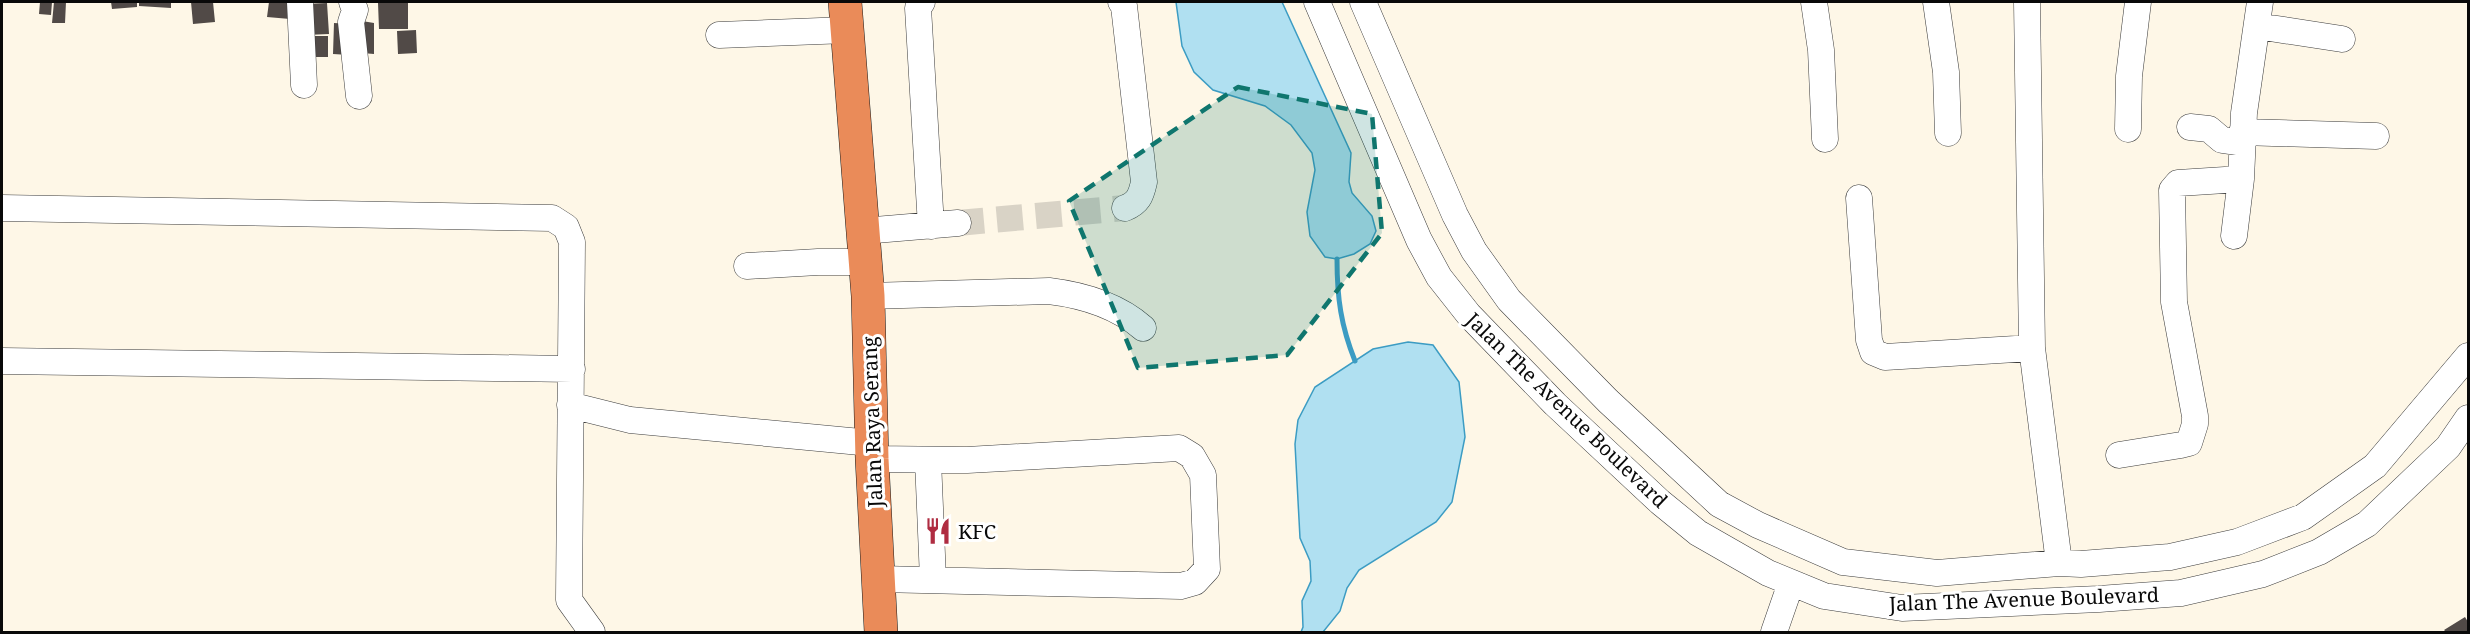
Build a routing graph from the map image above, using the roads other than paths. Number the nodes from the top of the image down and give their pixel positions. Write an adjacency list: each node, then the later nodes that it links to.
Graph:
1 (300, 2): 16 (street)
2 (352, 2): 17 (street)
3 (863, 2): 30 (highway, Jalan Raya Serang)
4 (922, 2): 29 (street)
5 (1120, 2): 27 (street)
6 (1317, 2): 47 (street, Jalan The Avenue Boulevard)
7 (1363, 2): 46 (street, Jalan The Avenue Boulevard)
8 (1814, 2): 23 (street)
9 (1936, 2): 20 (street)
10 (2027, 2): 35 (street)
11 (2138, 2): 19 (street)
12 (2259, 14): 15 (street); 22 (street)
13 (846, 16): 14 (street); 30 (highway, Jalan Raya Serang)
14 (719, 35)
15 (2342, 39)
16 (304, 85)
17 (359, 96)
18 (2190, 127): 22 (street)
19 (2128, 129)
20 (1947, 133)
21 (2376, 136): 22 (street)
22 (2242, 138): 24 (street)
23 (1825, 139)
24 (2241, 179): 31 (street); 44 (street)
25 (1859, 198): 35 (street)
26 (2, 208): 38 (street)
27 (1125, 208)
28 (958, 223): 29 (street)
29 (931, 226): 30 (street)
30 (863, 235): 32 (street); 33 (highway, Jalan Raya Serang)
31 (2234, 236)
32 (747, 266)
33 (868, 296): 34 (street); 43 (highway, Jalan Raya Serang)
34 (1143, 328)
35 (2032, 348): 48 (street)
36 (2469, 356): 41 (street, Jalan The Avenue Boulevard)
37 (2, 361): 38 (street)
38 (572, 369): 39 (street)
39 (570, 405): 43 (street); 52 (street)
40 (2469, 418): 42 (street, Jalan The Avenue Boulevard)
41 (2415, 422): 42 (street); 48 (street, Jalan The Avenue Boulevard)
42 (2448, 447): 51 (street, Jalan The Avenue Boulevard)
43 (872, 451): 45 (street); 49 (highway, Jalan Raya Serang)
44 (2119, 455)
45 (928, 460): 50 (street); 50 (street)
46 (1719, 504): 47 (street); 48 (street, Jalan The Avenue Boulevard)
47 (1698, 533): 51 (street, Jalan The Avenue Boulevard)
48 (2059, 562)
49 (879, 579): 50 (street); 55 (highway, Jalan Raya Serang)
50 (933, 579)
51 (1791, 583): 56 (street)
52 (569, 600): 53 (street); 54 (street)
53 (570, 633)
54 (592, 633)
55 (881, 633)
56 (1774, 633)

